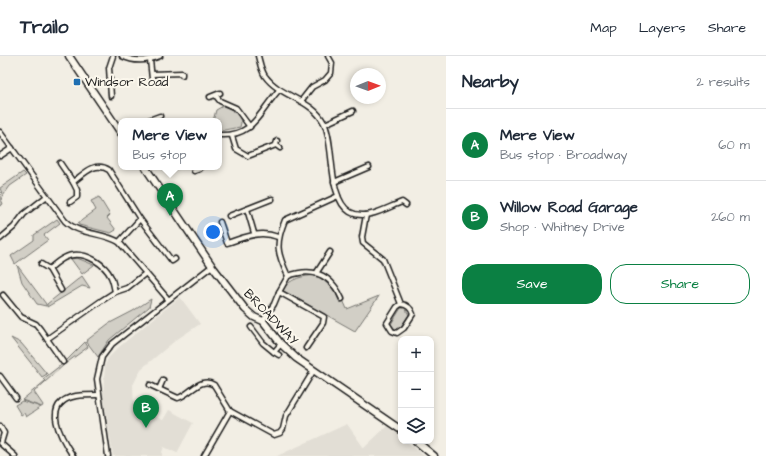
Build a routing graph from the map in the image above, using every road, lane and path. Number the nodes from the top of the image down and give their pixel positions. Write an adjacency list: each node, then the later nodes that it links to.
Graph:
1 (69, 56): 22 (main road)
2 (113, 56): 13 (street)
3 (122, 56): 7 (street)
4 (160, 56): 7 (street)
5 (258, 56): 11 (street)
6 (328, 56): 16 (street)
7 (150, 60): 8 (street)
8 (152, 74): 9 (street); 10 (street)
9 (182, 76)
10 (152, 79)
11 (280, 90): 16 (street); 21 (street)
12 (220, 92): 14 (street)
13 (111, 96)
14 (216, 96): 15 (street); 21 (street)
15 (210, 97)
16 (301, 101): 20 (street)
17 (353, 111): 20 (street)
18 (160, 116): 19 (street)
19 (158, 118)
20 (325, 124): 35 (street)
21 (250, 127): 25 (street)
22 (118, 129)
23 (0, 132): 27 (street)
24 (222, 135): 25 (street)
25 (232, 136): 26 (street)
26 (278, 145)
27 (12, 148): 28 (street); 36 (street)
28 (0, 156)
29 (60, 163): 34 (street)
30 (369, 167): 35 (street)
31 (147, 170): 53 (main road, BROADWAY)
32 (197, 170): 33 (street)
33 (194, 171)
34 (73, 182): 39 (street); 44 (street)
35 (334, 182): 37 (street)
36 (47, 196): 48 (street); 49 (street)
37 (338, 196): 42 (street); 47 (street)
38 (272, 199): 41 (street)
39 (70, 202)
40 (406, 205): 42 (street)
41 (247, 209): 43 (street); 46 (street)
42 (366, 215): 64 (street)
43 (229, 216)
44 (140, 219): 49 (street); 51 (street)
45 (220, 222): 46 (street)
46 (254, 233): 47 (street)
47 (278, 237): 57 (street)
48 (0, 239)
49 (119, 242): 56 (street)
50 (330, 252): 55 (street)
51 (172, 261)
52 (42, 264): 54 (street)
53 (212, 266): 62 (street); 65 (main road, BROADWAY)
54 (49, 269): 58 (street); 59 (street)
55 (317, 272): 57 (street); 63 (street)
56 (146, 273): 59 (street); 62 (street)
57 (288, 276): 60 (street)
58 (62, 290)
59 (115, 292): 67 (street)
60 (279, 292): 65 (street); 69 (street)
61 (3, 295): 67 (street)
62 (168, 299): 78 (street)
63 (342, 299)
64 (401, 304): 64 (street)
65 (263, 321): 68 (main road, BROADWAY)
66 (250, 327): 70 (street)
67 (47, 339): 72 (street)
68 (281, 344): 70 (street); 73 (main road, BROADWAY)
69 (306, 348)
70 (274, 352): 71 (street)
71 (279, 355)
72 (63, 362)
73 (314, 370): 80 (street); 82 (main road, BROADWAY)
74 (1, 379): 79 (street)
75 (163, 380): 77 (street)
76 (150, 385): 77 (street)
77 (159, 389): 80 (street)
78 (98, 395): 86 (street); 87 (street)
79 (16, 398)
80 (230, 410): 88 (street)
81 (0, 426): 83 (street)
82 (398, 428)
83 (1, 443): 85 (street)
84 (420, 444): 89 (main road)
85 (15, 456)
86 (73, 456)
87 (108, 456)
88 (204, 456)
89 (434, 456)

